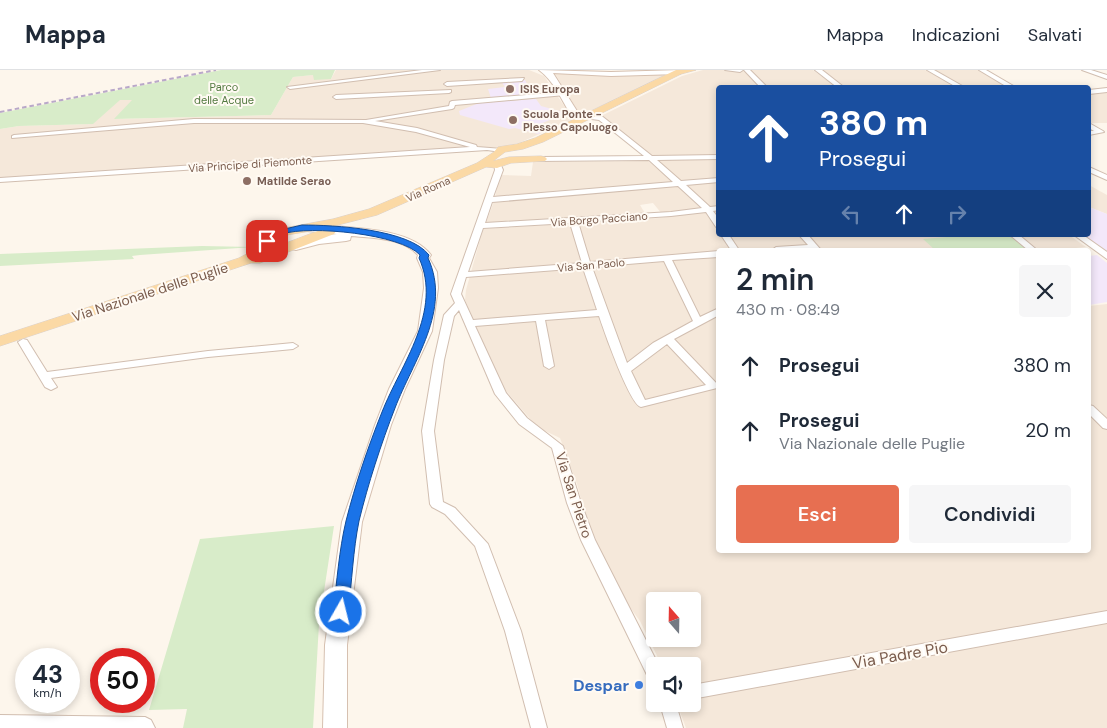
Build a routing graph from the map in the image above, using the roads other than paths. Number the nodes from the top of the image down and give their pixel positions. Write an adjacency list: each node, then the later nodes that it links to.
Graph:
1 (437, 70): 20 (street)
2 (442, 70): 15 (street)
3 (545, 70): 12 (main road); 24 (main road)
4 (692, 70): 12 (main road)
5 (728, 70): 6 (street)
6 (740, 70)
7 (747, 70): 16 (street)
8 (818, 70): 17 (street)
9 (930, 70): 18 (street)
10 (982, 70): 19 (street)
11 (1085, 70): 13 (street)
12 (678, 71): 27 (main road)
13 (1107, 77)
14 (522, 79): 15 (street)
15 (446, 84): 22 (street)
16 (762, 85)
17 (838, 85)
18 (958, 85)
19 (1009, 85)
20 (290, 87)
21 (1107, 90): 23 (street)
22 (449, 91): 25 (street); 26 (street)
23 (1091, 92)
24 (563, 94): 26 (street); 27 (main road)
25 (336, 97)
26 (452, 103): 28 (street)
27 (586, 117): 34 (main road); 38 (street)
28 (363, 121): 33 (street); 35 (street)
29 (1107, 124): 30 (street)
30 (1091, 125)
31 (1091, 126): 32 (street)
32 (1091, 133)
33 (14, 137)
34 (538, 140): 36 (main road); 39 (main road)
35 (478, 149): 36 (street, Via Principe di Piemonte); 45 (street, Via Principe di Piemonte)
36 (501, 150): 40 (main road)
37 (716, 157): 38 (street)
38 (651, 158): 39 (street); 47 (street)
39 (542, 159): 41 (main road)
40 (482, 164): 41 (main road); 51 (main road, Via Roma)
41 (497, 164): 48 (street, Via San Pietro)
42 (1093, 174): 43 (street); 44 (street)
43 (1107, 174)
44 (1107, 178)
45 (0, 180)
46 (716, 180): 47 (street)
47 (681, 184): 48 (street); 50 (street)
48 (490, 200): 55 (street, Via San Pietro)
49 (716, 209): 50 (street, Via Borgo Pacciano)
50 (709, 210): 52 (street); 54 (street, Via Borgo Pacciano)
51 (373, 212): 53 (main road, Via Nazionale delle Puglie); 56 (main road, Via Nazionale delle Puglie)
52 (716, 220)
53 (354, 221): 57 (main road, Via Nazionale delle Puglie); 58 (main road)
54 (574, 221): 55 (street, Via Borgo Pacciano); 71 (street)
55 (479, 226): 72 (street, Via San Pietro)
56 (297, 229): 57 (main road); 63 (main road, Via Nazionale delle Puglie); 80 (main road, Via Nazionale delle Puglie)
57 (335, 229): 58 (main road); 63 (main road, Via Nazionale delle Puglie)
58 (362, 234): 69 (main road)
59 (726, 237): 64 (street)
60 (805, 237): 65 (street)
61 (1017, 237): 66 (street)
62 (1081, 237): 67 (street)
63 (288, 247): 69 (main road); 81 (main road, Via Nazionale delle Puglie)
64 (734, 248)
65 (815, 248)
66 (1030, 248)
67 (1103, 253)
68 (716, 254): 70 (street, Via San Paolo)
69 (423, 258): 96 (main road)
70 (667, 259): 71 (street, Via San Paolo); 77 (street)
71 (588, 265): 72 (street, Via San Paolo); 74 (street)
72 (463, 275): 73 (street, Via San Pietro)
73 (460, 303): 78 (street, Via San Pietro); 97 (street)
74 (602, 313): 76 (street); 85 (street)
75 (716, 313): 77 (street)
76 (540, 318): 78 (street); 84 (street)
77 (698, 322): 79 (street)
78 (469, 323): 91 (street, Via San Pietro)
79 (668, 339): 85 (street); 85 (street)
80 (0, 341)
81 (23, 342): 83 (main road, Via Nazionale delle Puglie); 86 (street)
82 (293, 346): 86 (street)
83 (0, 350)
84 (549, 366)
85 (624, 371)
86 (45, 376): 87 (street)
87 (52, 387)
88 (1091, 410): 89 (street)
89 (1107, 425)
90 (1107, 617): 92 (street, Via Padre Pio)
91 (646, 657)
92 (701, 690)
93 (670, 712): 98 (street)
94 (0, 723): 95 (street)
95 (147, 728)
96 (335, 728)
97 (539, 728)
98 (675, 728)

